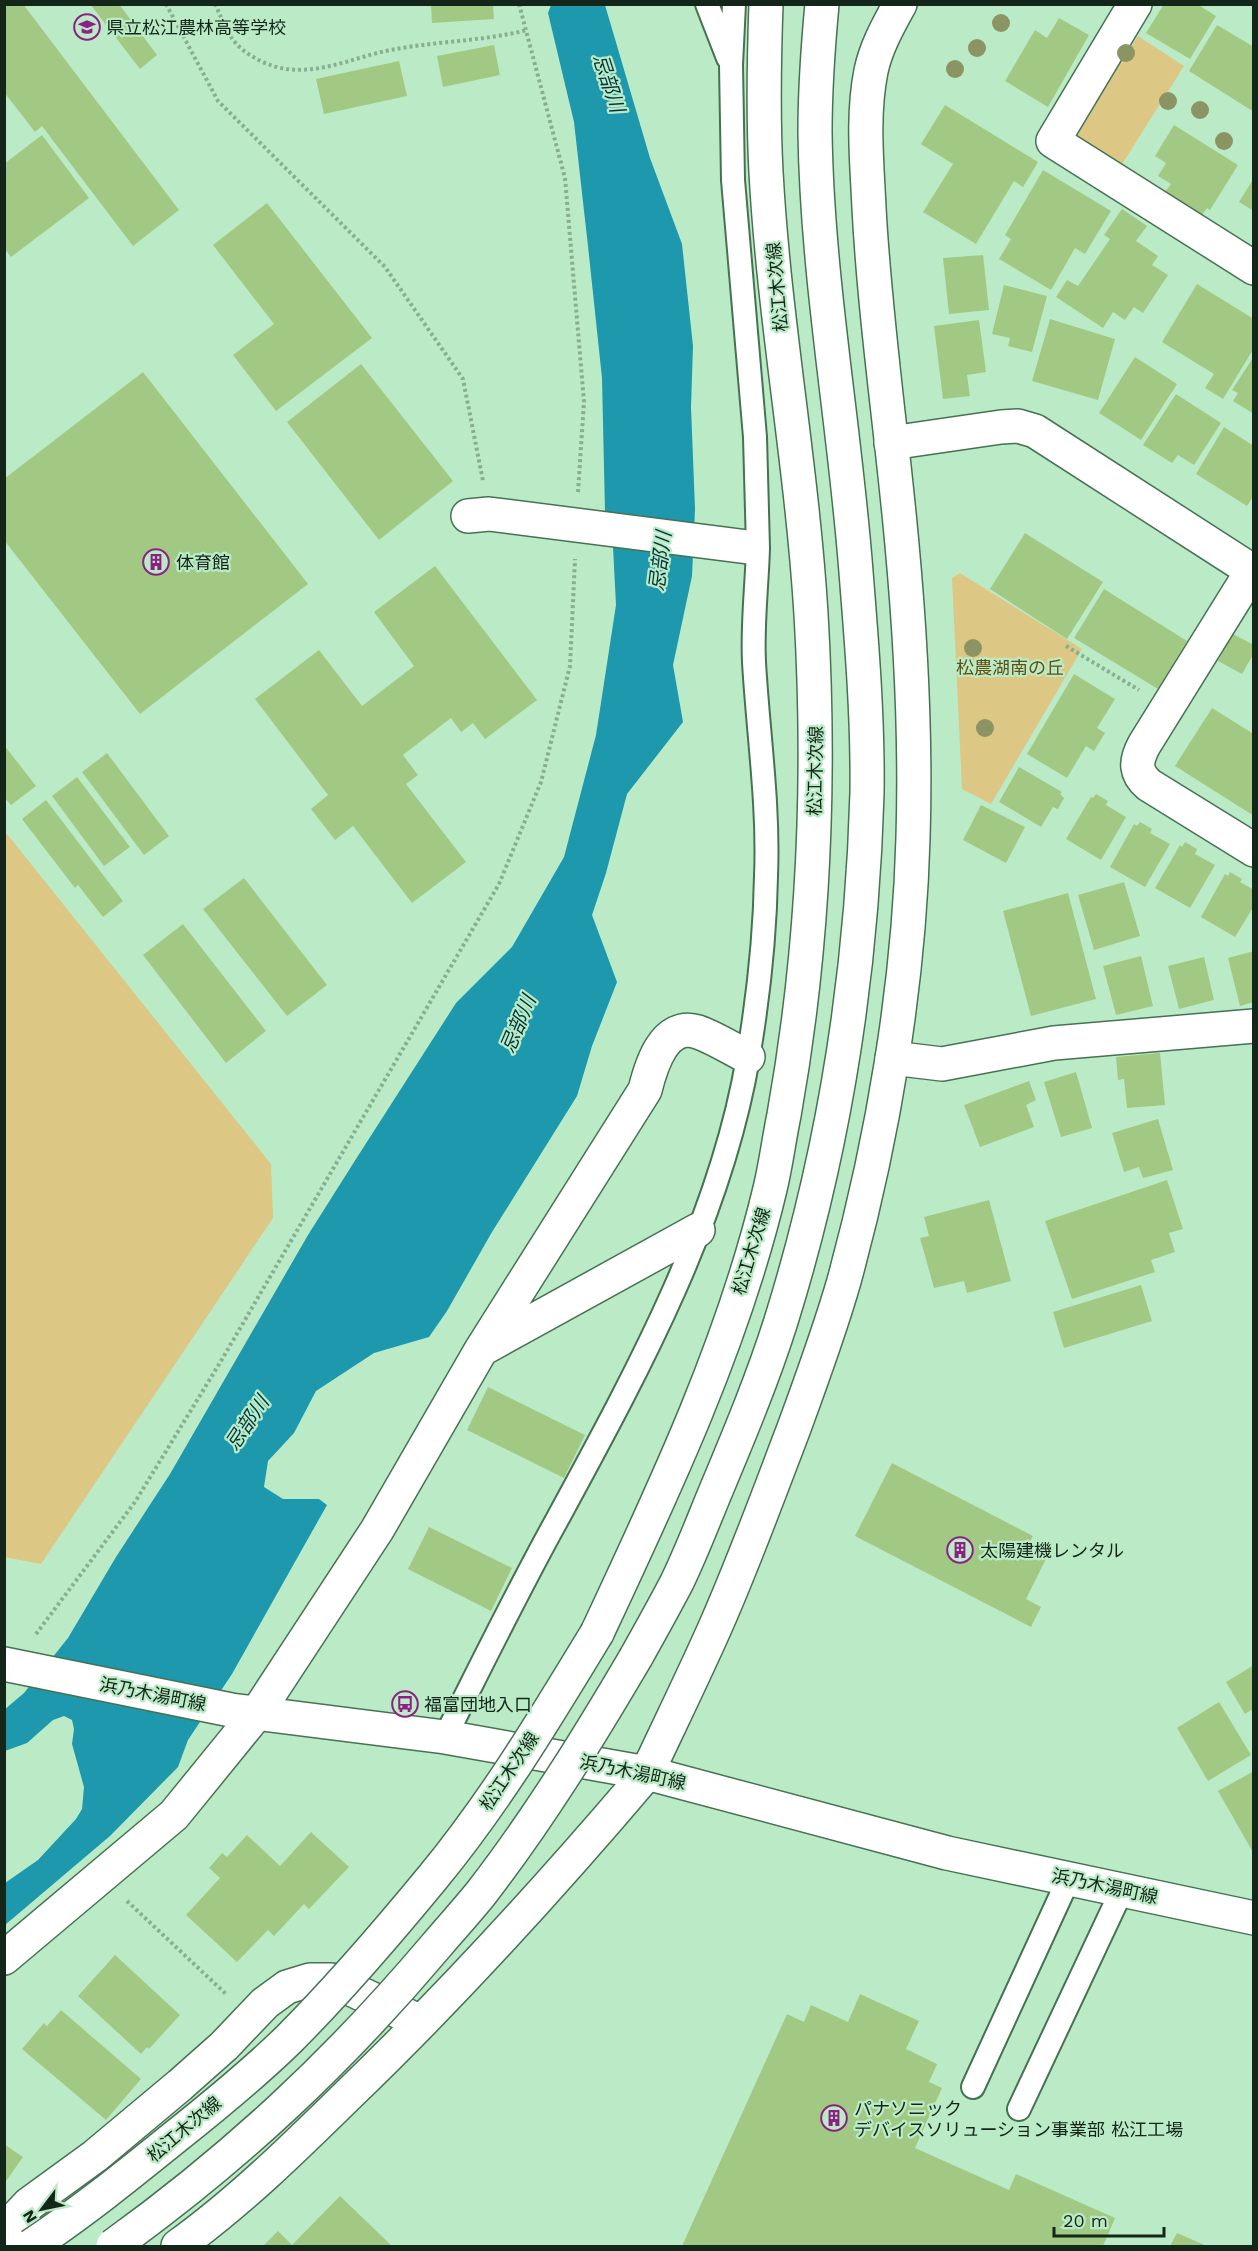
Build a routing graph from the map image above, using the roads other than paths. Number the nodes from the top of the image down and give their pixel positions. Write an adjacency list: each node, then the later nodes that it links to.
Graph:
1 (707, 4): 7 (lane)
2 (734, 4): 7 (lane)
3 (766, 4): 31 (street, 松江木次線, bridge)
4 (822, 4): 32 (street, bridge)
5 (900, 4): 9 (street)
6 (1135, 4): 8 (street)
7 (730, 65): 11 (lane)
8 (1254, 268)
9 (891, 443): 12 (street); 16 (street)
10 (479, 515): 11 (street)
11 (753, 547): 15 (lane)
12 (1253, 571): 13 (street)
13 (1254, 850)
14 (1254, 1026): 16 (street)
15 (748, 1057): 17 (lane); 18 (street)
16 (892, 1058): 22 (street)
17 (698, 1230): 18 (street); 21 (lane)
18 (481, 1350): 20 (street)
19 (15, 1666): 20 (street, 浜乃木湯町線)
20 (244, 1712): 21 (street, 浜乃木湯町線); 26 (street)
21 (445, 1737): 22 (street, 浜乃木湯町線)
22 (647, 1773): 23 (street, 浜乃木湯町線); 27 (street)
23 (1069, 1878): 24 (street, 浜乃木湯町線); 28 (lane)
24 (1122, 1890): 25 (street, 浜乃木湯町線); 29 (lane)
25 (1254, 1917)
26 (4, 1958)
27 (423, 2023): 30 (street); 33 (street)
28 (974, 2087)
29 (1019, 2109)
30 (9, 2247)
31 (31, 2247)
32 (113, 2247)
33 (178, 2247)

